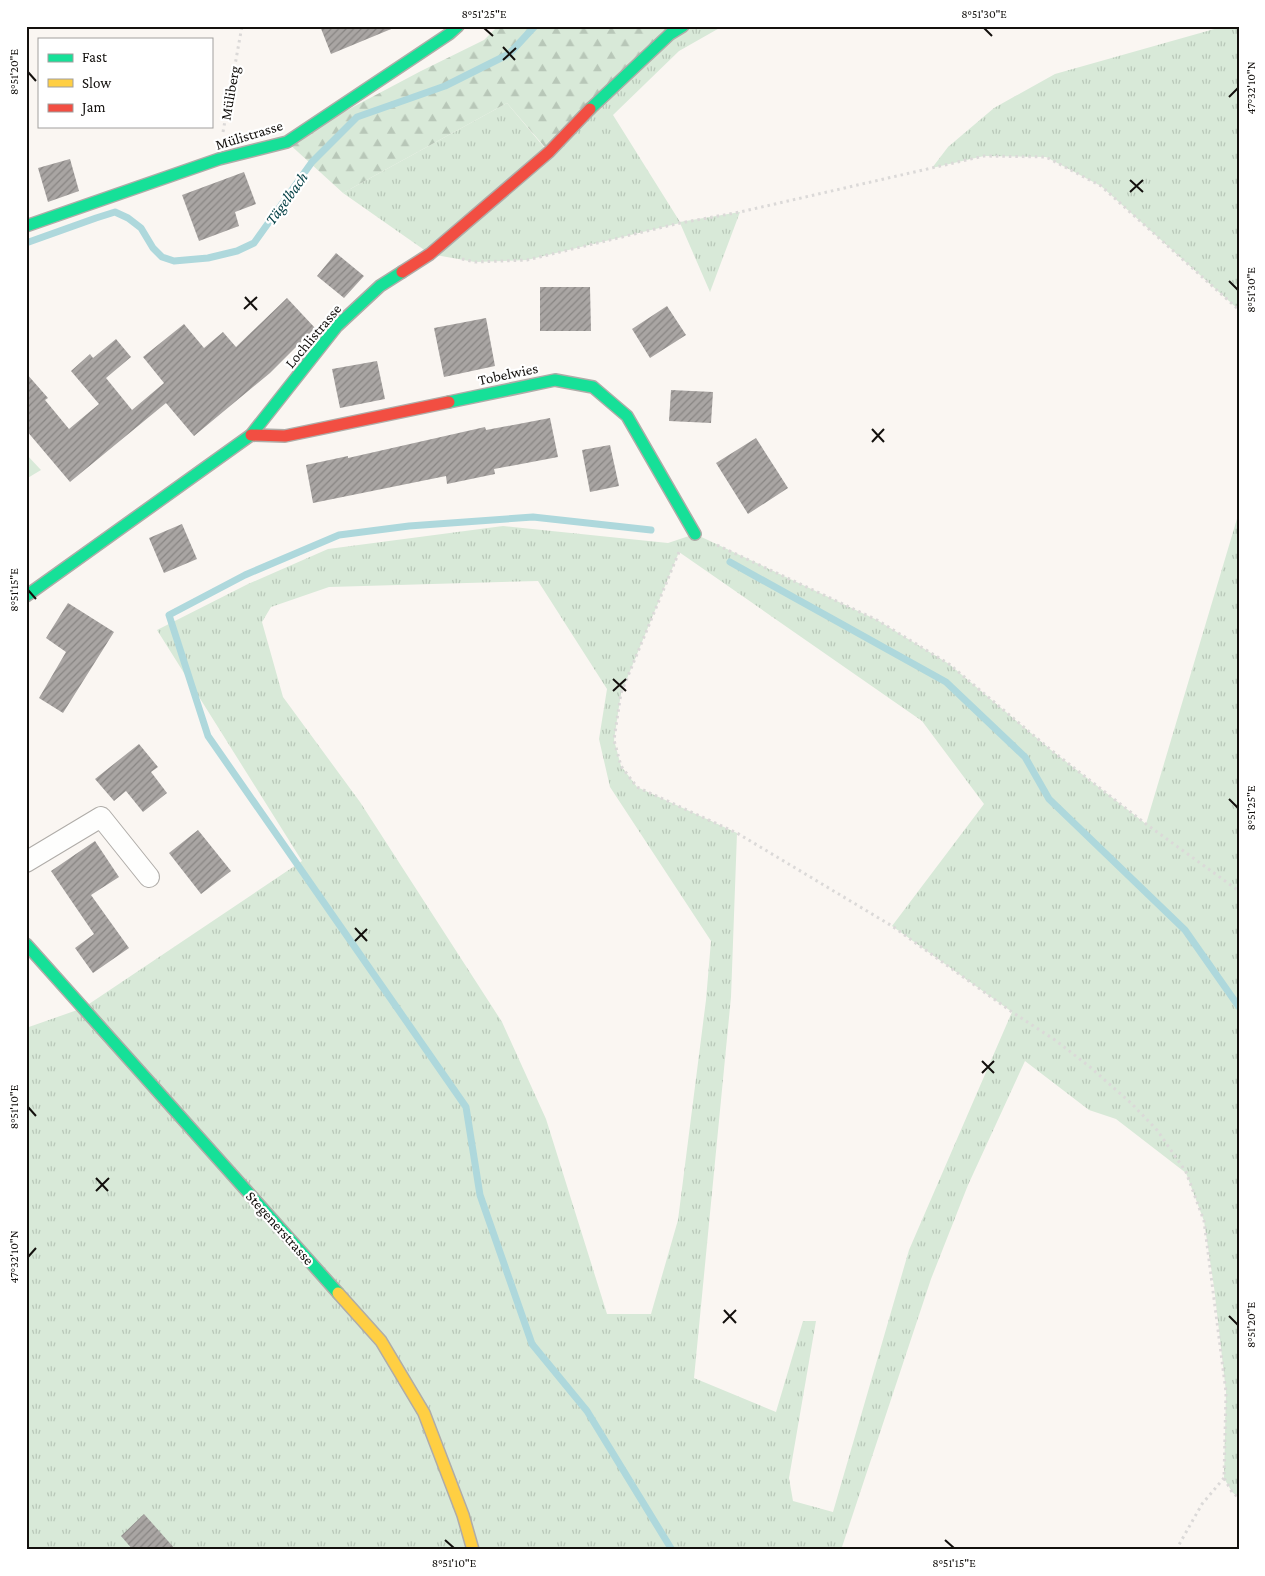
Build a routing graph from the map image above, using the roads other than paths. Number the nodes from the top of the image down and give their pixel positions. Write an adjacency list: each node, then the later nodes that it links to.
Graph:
1 (458, 26): 3 (street, Mülistrasse)
2 (684, 26): 4 (street, Lochlistrasse)
3 (26, 226)
4 (251, 435): 5 (street, Tobelwies); 6 (street, Lochlistrasse)
5 (695, 534)
6 (26, 596)
7 (26, 862): 8 (street)
8 (149, 878)
9 (26, 944): 10 (street, Stegenerstrasse)
10 (473, 1550)

